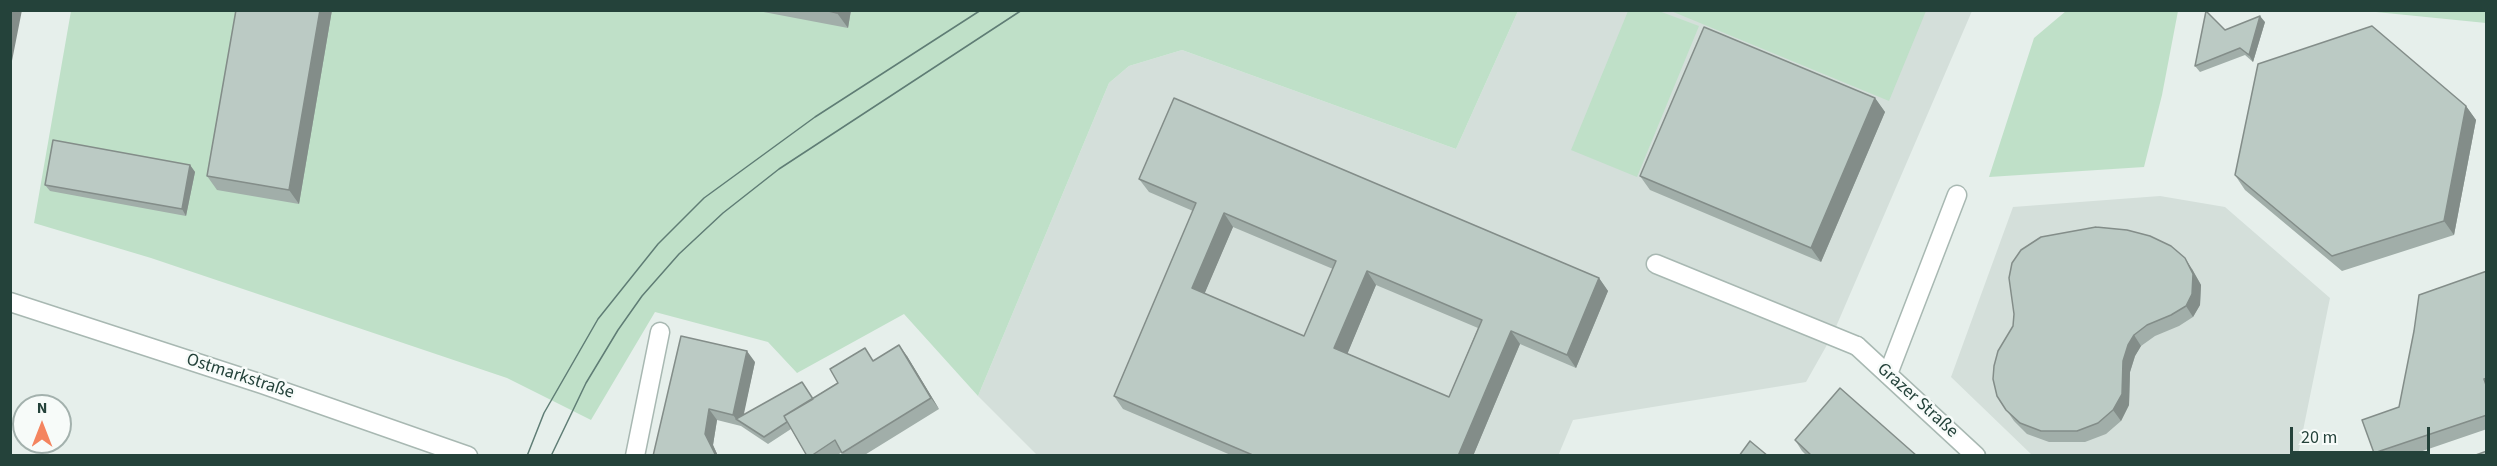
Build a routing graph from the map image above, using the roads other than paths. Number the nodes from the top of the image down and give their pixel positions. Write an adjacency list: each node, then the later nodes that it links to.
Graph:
1 (1957, 195): 5 (street)
2 (1656, 264): 5 (street, Grazer Straße)
3 (10, 302): 6 (street, Ostmarkstraße)
4 (660, 332): 7 (street)
5 (1888, 374): 8 (street, Grazer Straße)
6 (468, 456)
7 (635, 456)
8 (1977, 456)

